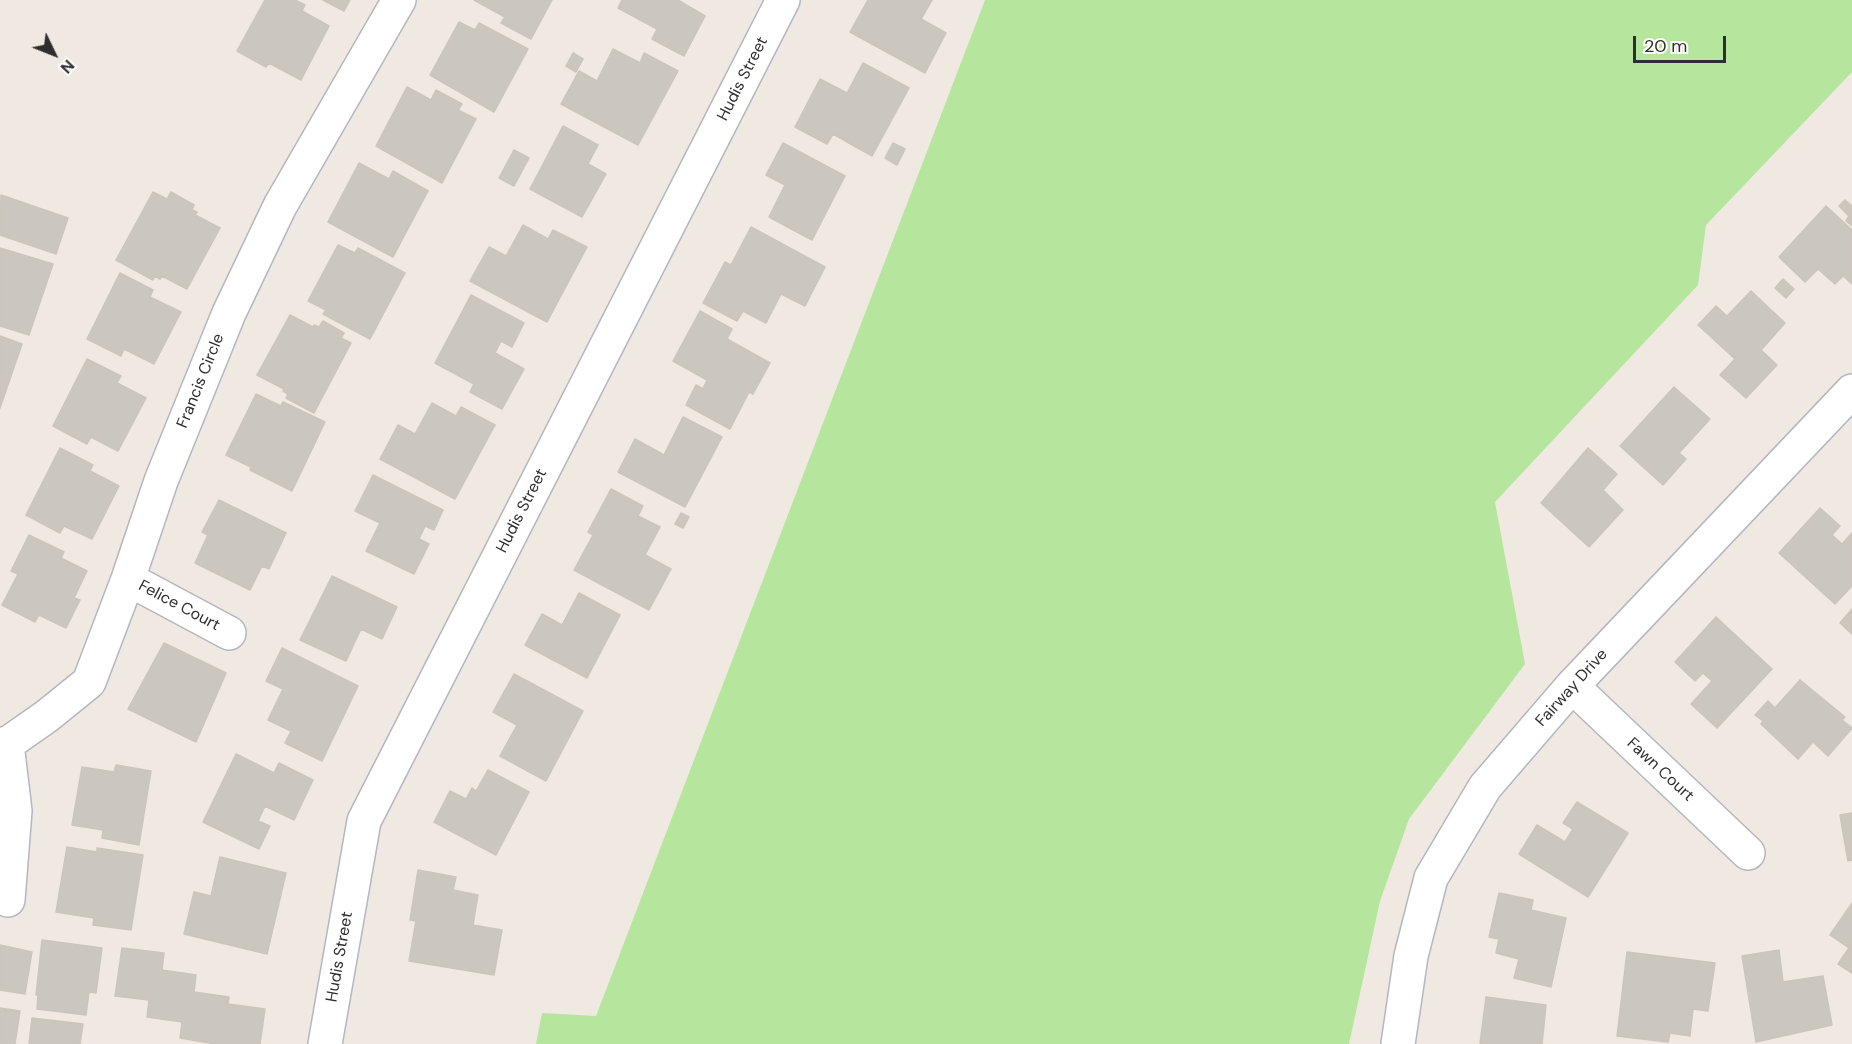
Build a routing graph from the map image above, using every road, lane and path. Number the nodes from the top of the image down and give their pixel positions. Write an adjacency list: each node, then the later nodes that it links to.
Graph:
1 (399, 0): 4 (street, Francis Circle)
2 (783, 0): 10 (street, Hudis Street)
3 (1852, 391): 6 (street, Fairway Drive)
4 (128, 579): 5 (street, Felice Court); 7 (street, Francis Circle)
5 (229, 633)
6 (1572, 686): 8 (street, Fawn Court); 11 (street, Fairway Drive)
7 (3, 744): 9 (street)
8 (1748, 853)
9 (8, 900)
10 (325, 1044)
11 (1398, 1044)

